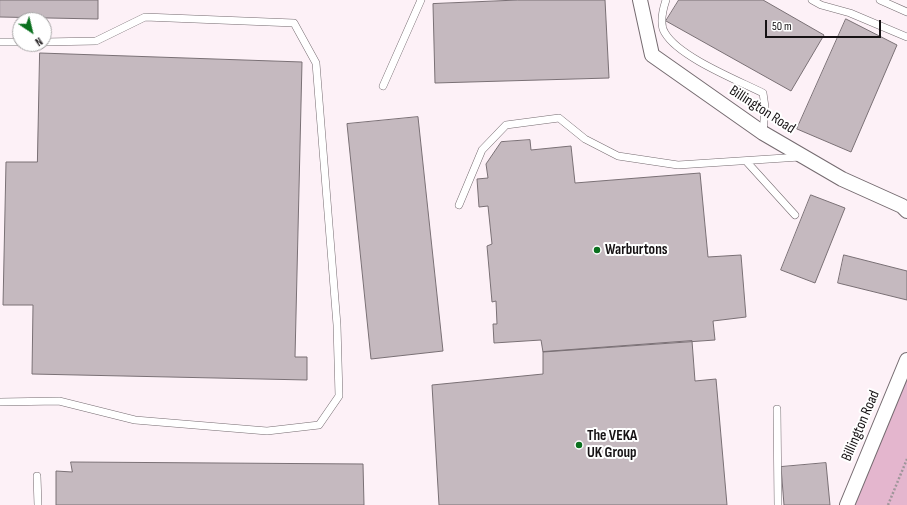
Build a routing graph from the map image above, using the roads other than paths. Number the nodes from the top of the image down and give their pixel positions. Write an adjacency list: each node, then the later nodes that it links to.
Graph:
1 (421, 0): 11 (lane)
2 (640, 0): 12 (street, Billington Road)
3 (666, 0): 12 (lane)
4 (812, 0): 7 (lane)
5 (880, 0): 6 (lane)
6 (907, 12)
7 (907, 37)
8 (0, 42): 9 (lane)
9 (12, 42)
10 (52, 42): 19 (lane)
11 (383, 86)
12 (763, 132): 13 (street, Billington Road)
13 (805, 157): 14 (lane); 16 (street, Billington Road)
14 (746, 161): 15 (lane); 17 (lane)
15 (459, 205)
16 (907, 211)
17 (795, 215)
18 (907, 360): 24 (street, Billington Road)
19 (0, 402)
20 (777, 409): 23 (lane)
21 (37, 476): 22 (lane)
22 (38, 505)
23 (778, 505)
24 (847, 505)

